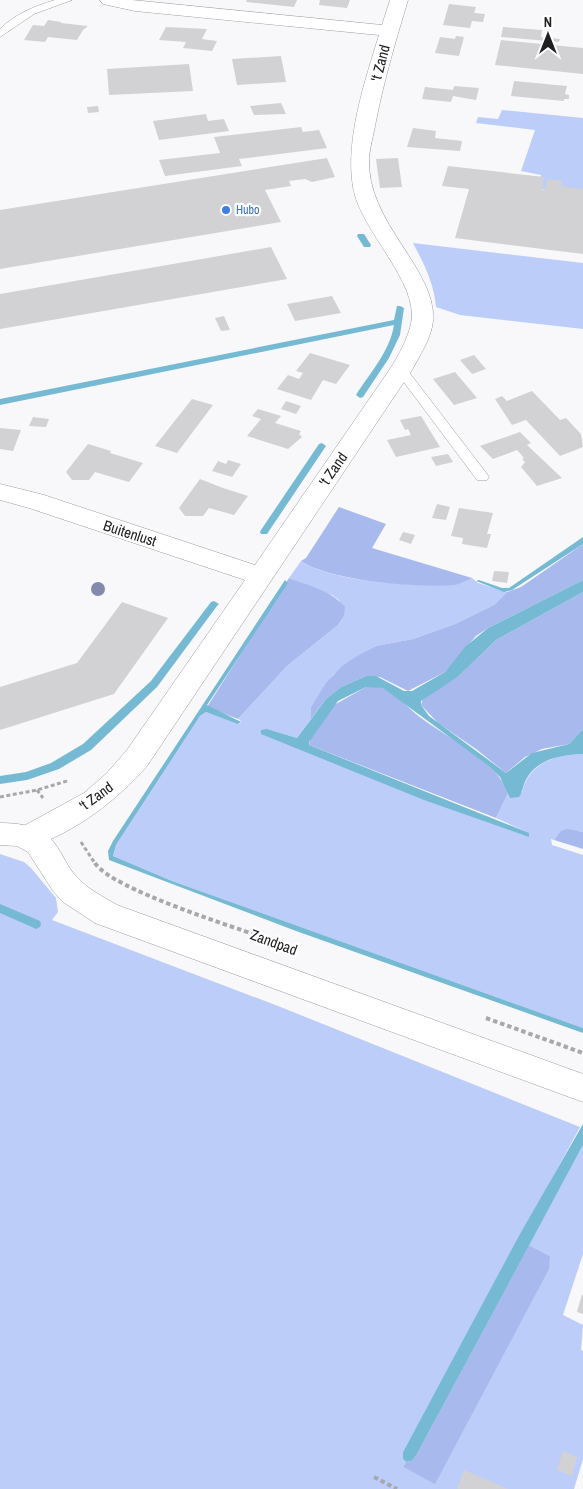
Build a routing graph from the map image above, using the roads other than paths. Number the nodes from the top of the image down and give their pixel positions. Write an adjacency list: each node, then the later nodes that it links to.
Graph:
1 (67, 0): 5 (lane)
2 (109, 0): 4 (street, 't Zand)
3 (399, 0): 4 (street, 't Zand)
4 (389, 31): 6 (street, 't Zand)
5 (0, 34)
6 (401, 370): 7 (lane); 9 (street, 't Zand)
7 (482, 477)
8 (0, 492): 9 (street, Buitenlust)
9 (260, 576): 11 (street, 't Zand)
10 (0, 834): 11 (street)
11 (30, 836): 12 (street)
12 (583, 1088)

